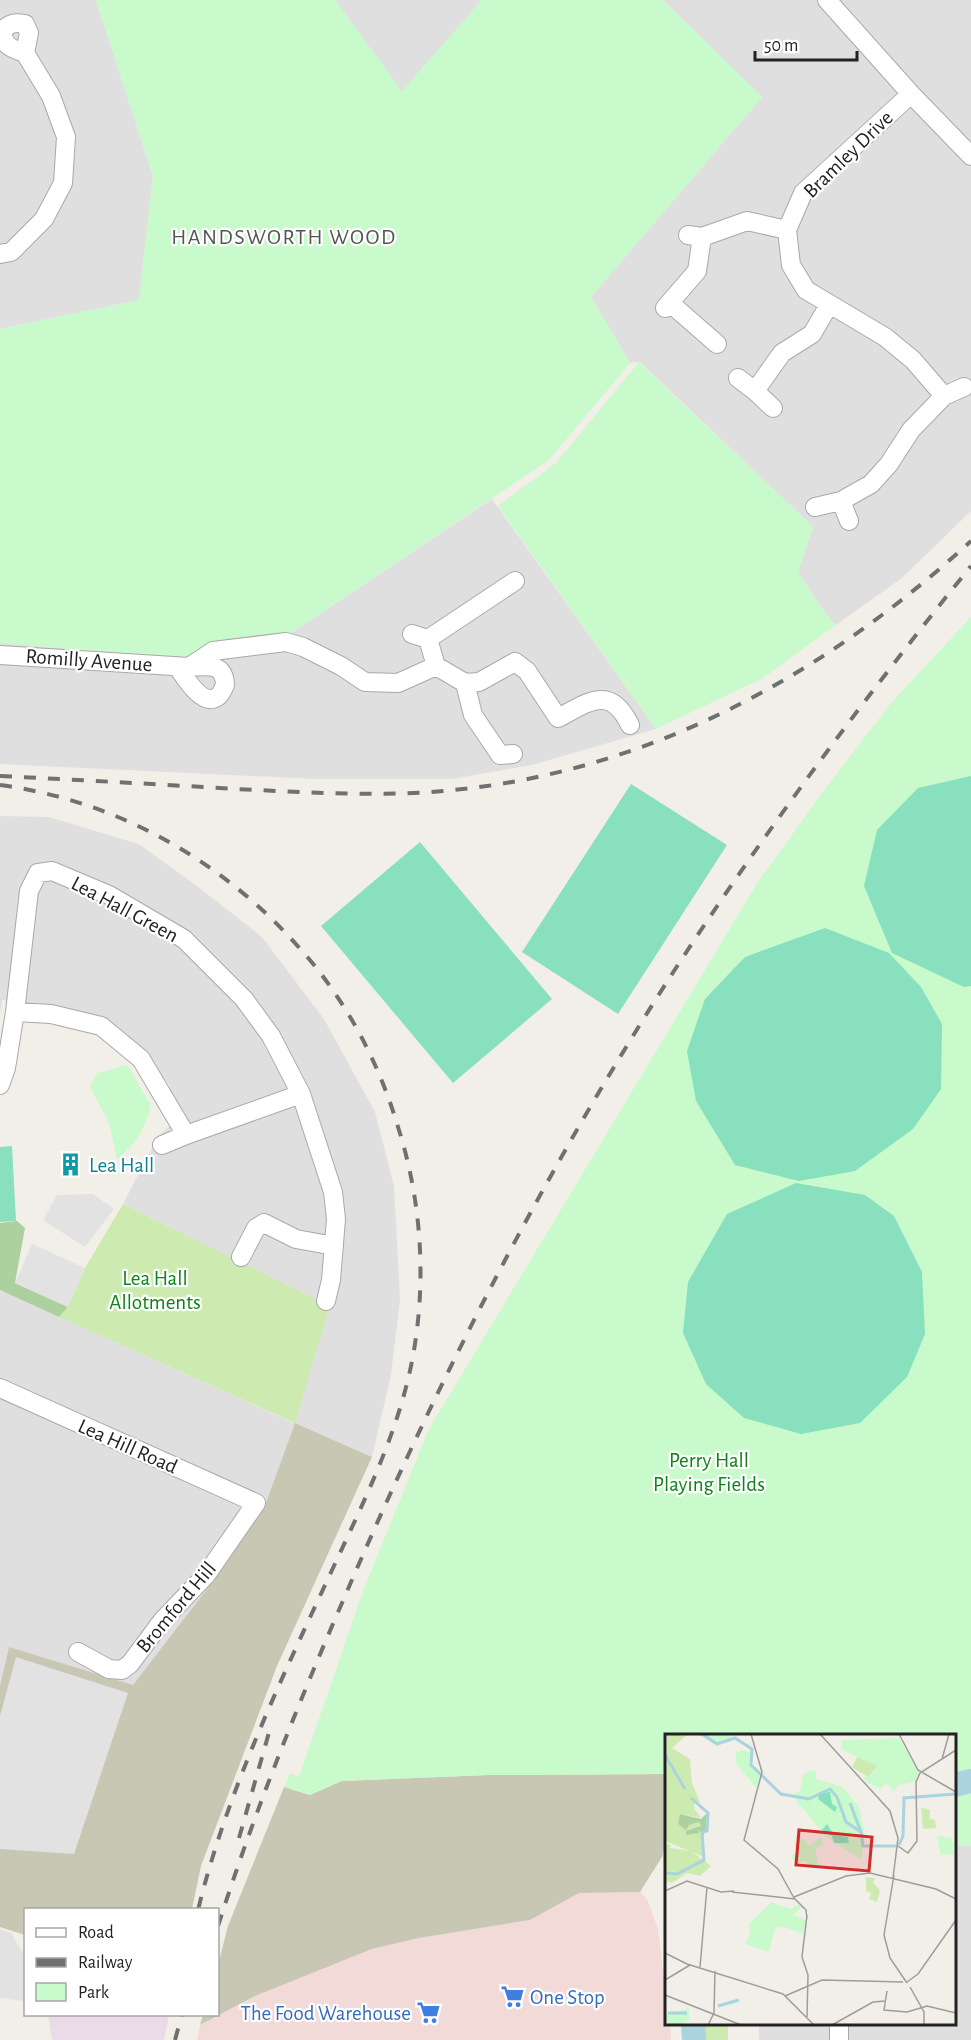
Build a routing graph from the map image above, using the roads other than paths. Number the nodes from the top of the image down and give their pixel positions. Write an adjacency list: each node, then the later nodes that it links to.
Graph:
1 (827, 0): 3 (street)
2 (25, 53): 6 (street)
3 (911, 94): 4 (street); 5 (street, Bramley Drive)
4 (971, 156)
5 (786, 230): 7 (street); 8 (street)
6 (0, 254)
7 (828, 305): 11 (street); 12 (street)
8 (717, 344)
9 (738, 378): 11 (street)
10 (963, 387): 12 (street)
11 (755, 391): 13 (street)
12 (944, 396): 14 (street)
13 (773, 408)
14 (841, 501): 15 (street); 16 (street)
15 (815, 507)
16 (849, 521)
17 (515, 581): 19 (street)
18 (0, 655): 19 (street, Romilly Avenue)
19 (436, 666): 20 (street)
20 (465, 683): 21 (street); 22 (street)
21 (630, 725)
22 (513, 754)
23 (15, 1012): 24 (street, Lea Hall Green); 25 (street, Lea Hall Green); 26 (street)
24 (0, 1085)
25 (301, 1094): 26 (street); 28 (street, Lea Hall Green)
26 (186, 1135): 27 (street)
27 (162, 1145)
28 (334, 1246): 29 (street); 30 (street, Lea Hall Green)
29 (241, 1257)
30 (326, 1301)
31 (0, 1388): 32 (street, Lea Hill Road)
32 (256, 1503): 33 (street, Bromford Hill)
33 (78, 1652)

